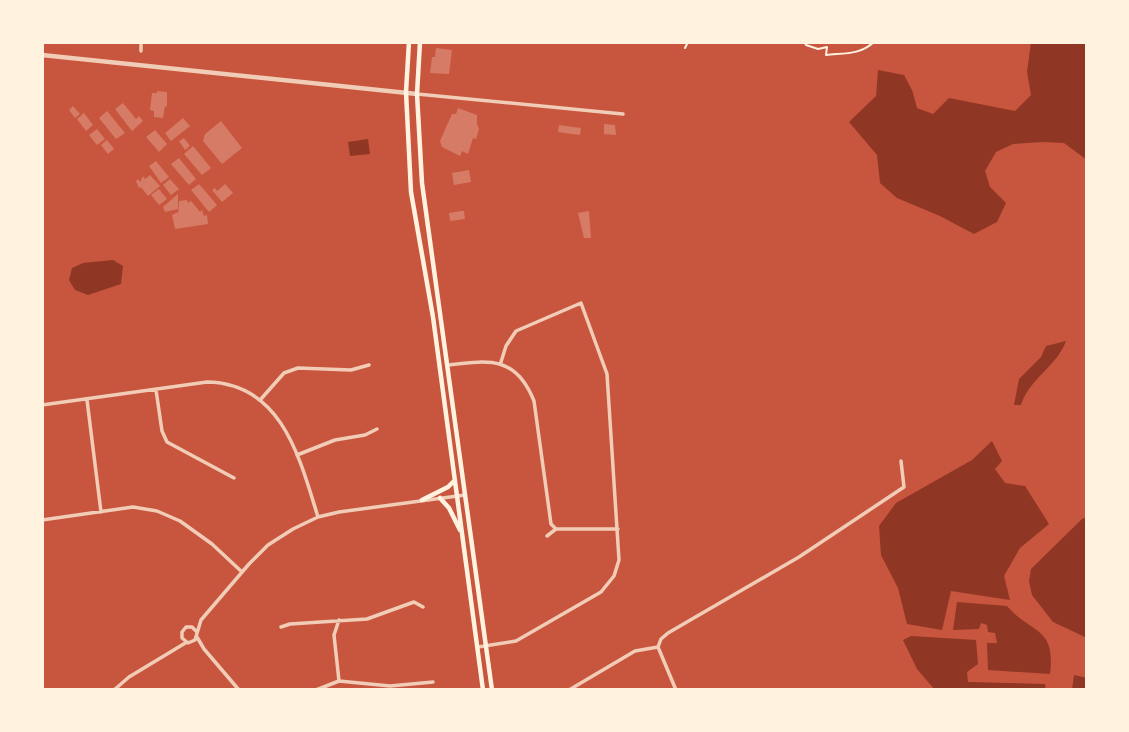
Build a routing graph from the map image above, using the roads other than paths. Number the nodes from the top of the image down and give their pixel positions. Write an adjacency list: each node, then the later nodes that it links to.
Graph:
1 (141, 42): 4 (street)
2 (409, 42): 6 (main road)
3 (420, 42): 7 (main road)
4 (141, 51)
5 (42, 55): 6 (street)
6 (406, 92): 7 (street); 20 (main road)
7 (417, 94): 8 (street); 11 (main road)
8 (623, 114)
9 (501, 362): 11 (street); 28 (street); 29 (street)
10 (369, 365): 13 (street)
11 (448, 365): 21 (main road)
12 (156, 390): 13 (street); 14 (street); 19 (street)
13 (261, 399): 17 (street)
14 (87, 400): 15 (street); 25 (street)
15 (42, 405)
16 (377, 429): 17 (street)
17 (297, 454): 26 (street)
18 (901, 461): 43 (street)
19 (234, 478)
20 (455, 479): 22 (main road); 24 (main road)
21 (465, 495): 22 (street); 41 (main road)
22 (458, 496): 23 (street); 31 (main road)
23 (440, 498): 24 (street); 31 (main road)
24 (422, 500): 26 (street)
25 (101, 512): 27 (street); 32 (street)
26 (318, 517): 32 (street)
27 (42, 520)
28 (556, 529): 29 (street); 30 (street)
29 (618, 529): 41 (street)
30 (547, 536)
31 (463, 537): 42 (main road)
32 (242, 573): 34 (street)
33 (423, 607): 35 (street)
34 (201, 620): 36 (street); 38 (street)
35 (339, 620): 37 (street); 46 (street)
36 (190, 627): 38 (street); 39 (street)
37 (281, 627)
38 (197, 634): 40 (street); 45 (street)
39 (181, 637): 40 (street); 44 (street)
40 (189, 642): 44 (street); 45 (street)
41 (486, 646): 42 (street); 53 (main road)
42 (478, 647): 52 (main road)
43 (658, 647): 54 (street); 55 (street)
44 (174, 648): 49 (street)
45 (204, 649): 50 (street)
46 (339, 681): 48 (street); 51 (street)
47 (433, 682): 48 (street)
48 (390, 688)
49 (114, 690)
50 (239, 690)
51 (316, 690)
52 (483, 690)
53 (492, 690)
54 (569, 690)
55 (676, 690)

